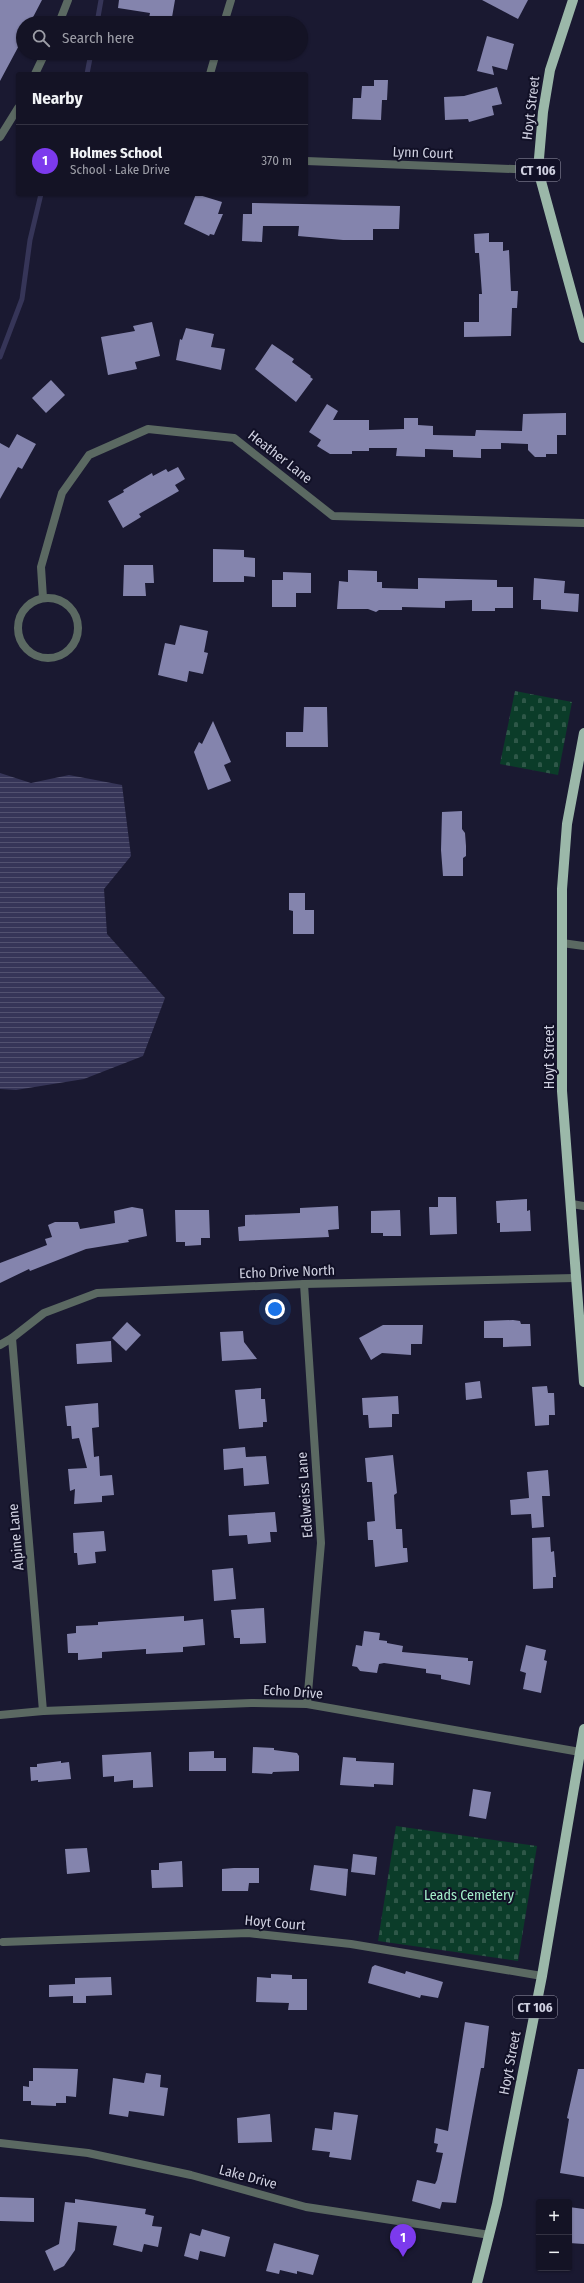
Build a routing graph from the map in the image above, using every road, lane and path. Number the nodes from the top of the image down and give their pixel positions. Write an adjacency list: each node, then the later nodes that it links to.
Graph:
1 (68, 0): 4 (street)
2 (231, 0): 5 (street)
3 (573, 0): 13 (main road, Hoyt Street / CT 106)
4 (62, 16)
5 (226, 16)
6 (42, 60): 8 (street)
7 (214, 60): 9 (street)
8 (36, 72)
9 (211, 72)
10 (16, 111): 11 (street)
11 (0, 136)
12 (308, 162): 13 (street, Lynn Court)
13 (538, 170): 14 (main road, Hoyt Street / CT 106)
14 (584, 338)
15 (584, 523): 16 (street, Heather Lane)
16 (43, 598): 16 (street)
17 (584, 733): 18 (main road, Hoyt Street)
18 (562, 943): 19 (street); 20 (main road, Hoyt Street)
19 (584, 946)
20 (572, 1204): 21 (street); 22 (main road, Hoyt Street)
21 (584, 1206)
22 (575, 1278): 23 (street, Echo Drive North); 26 (main road, Hoyt Street)
23 (304, 1284): 24 (street, Echo Drive North); 27 (street, Edelweiss Lane)
24 (12, 1338): 25 (street, Echo Drive North); 28 (street, Alpine Lane)
25 (0, 1345)
26 (584, 1382)
27 (307, 1704): 28 (street, Echo Drive); 31 (street, Echo Drive)
28 (43, 1711): 29 (street, Echo Drive)
29 (0, 1715)
30 (584, 1729): 31 (main road, Hoyt Street / CT 106)
31 (580, 1752): 33 (main road, Hoyt Street / CT 106)
32 (3, 1942): 33 (street, Hoyt Court)
33 (542, 1976): 35 (main road, Hoyt Street / CT 106)
34 (0, 2143): 35 (street, Lake Drive)
35 (490, 2235): 36 (main road, Hoyt Street / CT 106)
36 (477, 2283)

